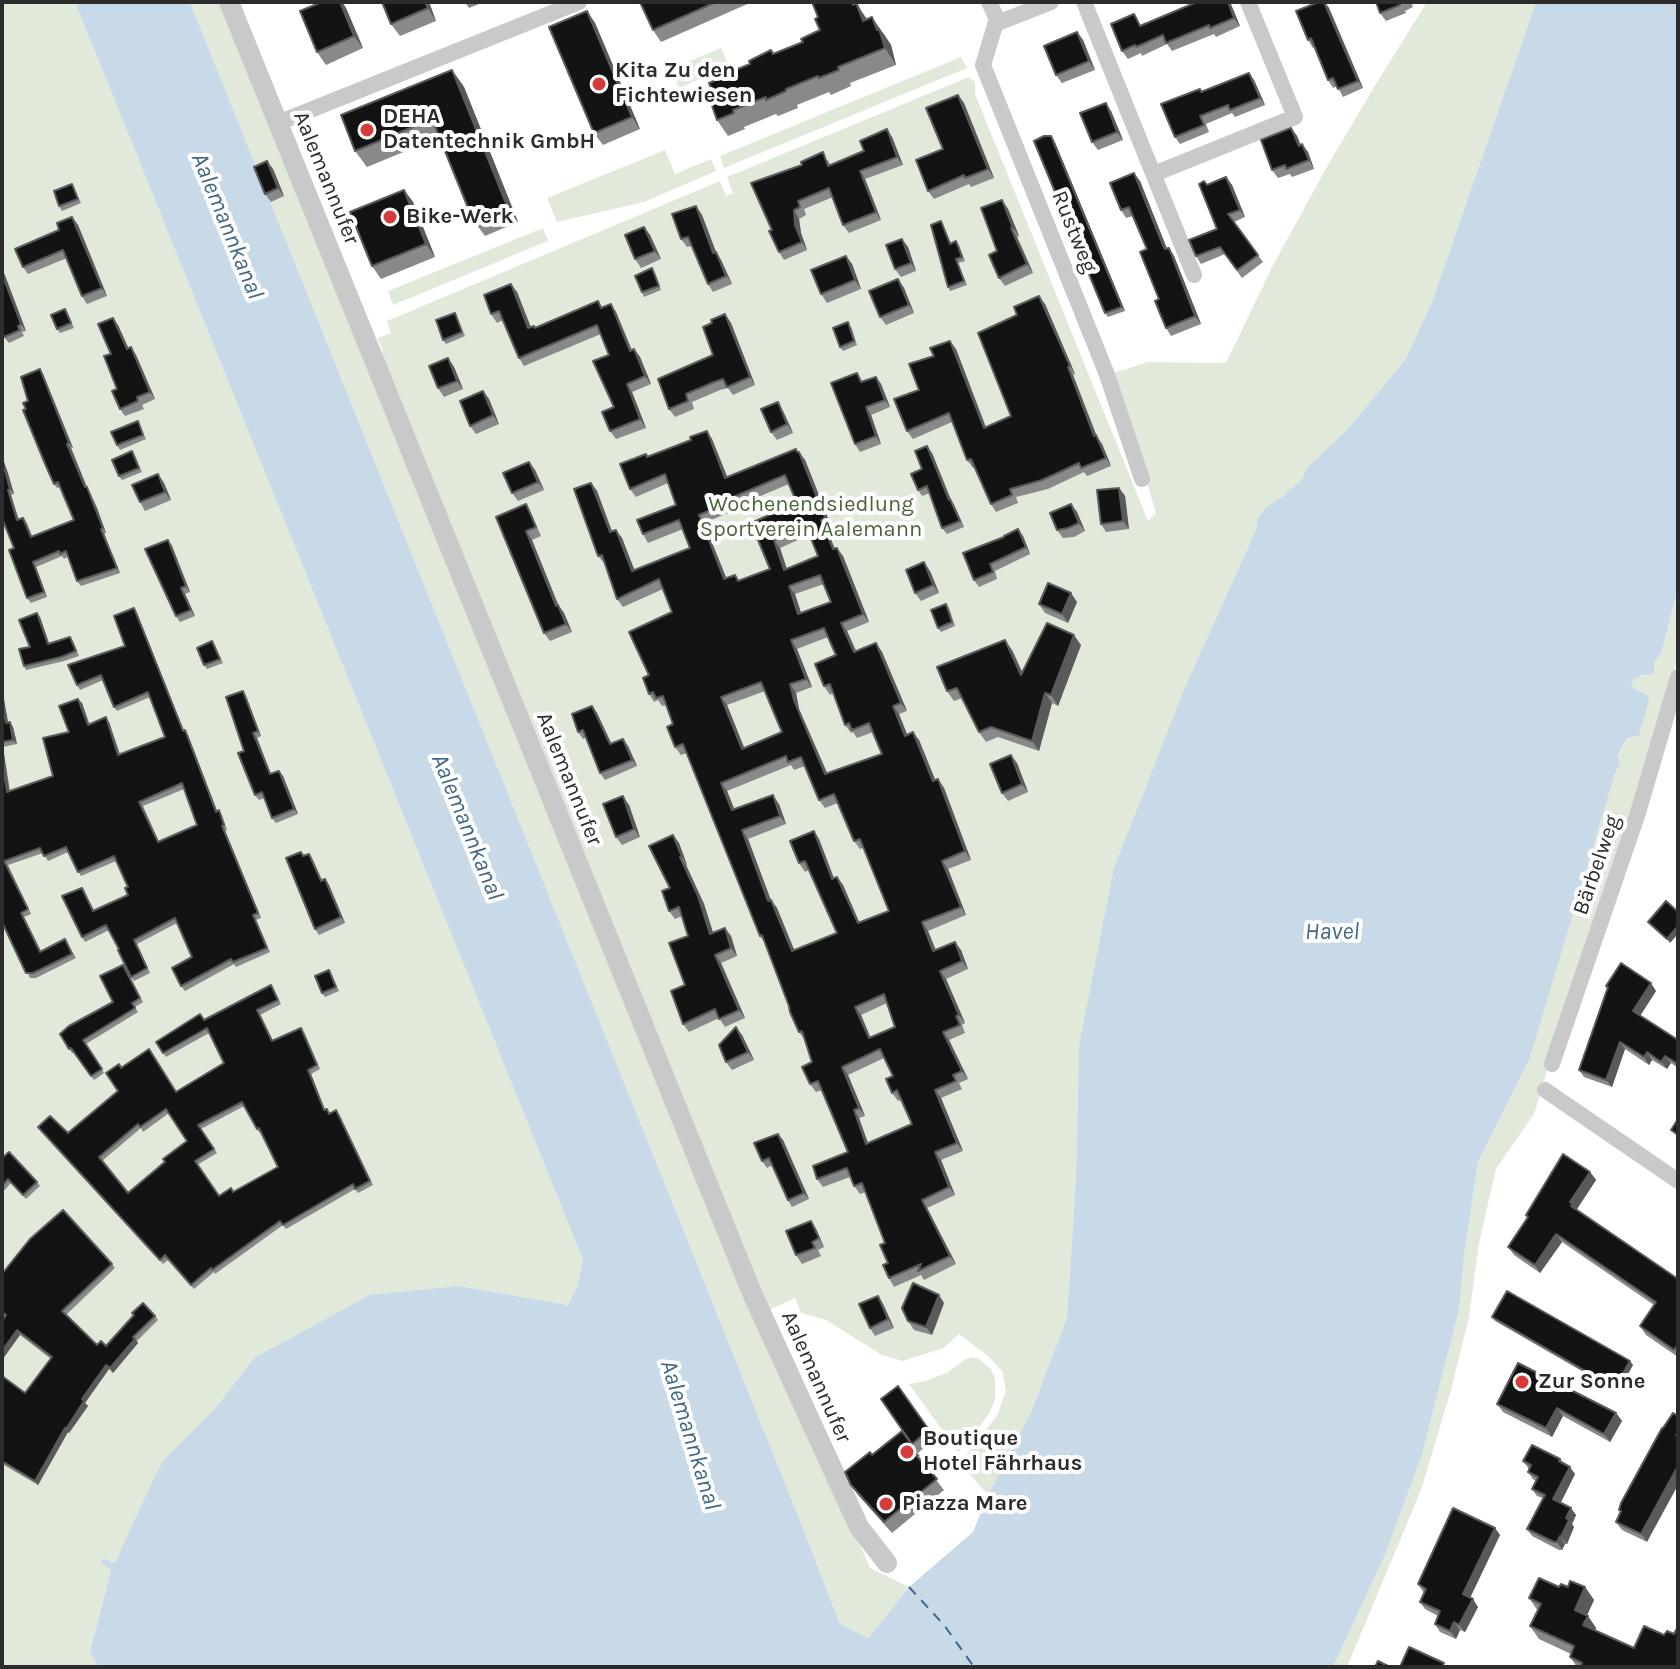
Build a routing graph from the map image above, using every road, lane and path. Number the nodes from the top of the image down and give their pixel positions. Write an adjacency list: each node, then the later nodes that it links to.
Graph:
1 (229, 2): 8 (street, Aalemannufer)
2 (579, 2): 8 (street)
3 (989, 2): 7 (street)
4 (1051, 2): 7 (street)
5 (1084, 2): 9 (street)
6 (1248, 2): 9 (street)
7 (995, 24): 11 (street, Rustweg)
8 (278, 123): 16 (street, Aalemannufer)
9 (1154, 174): 10 (street)
10 (1194, 275)
11 (1142, 479)
12 (1678, 677): 13 (street, Bärbelweg)
13 (1552, 1064)
14 (1545, 1090): 15 (street)
15 (1678, 1181)
16 (887, 1563)

